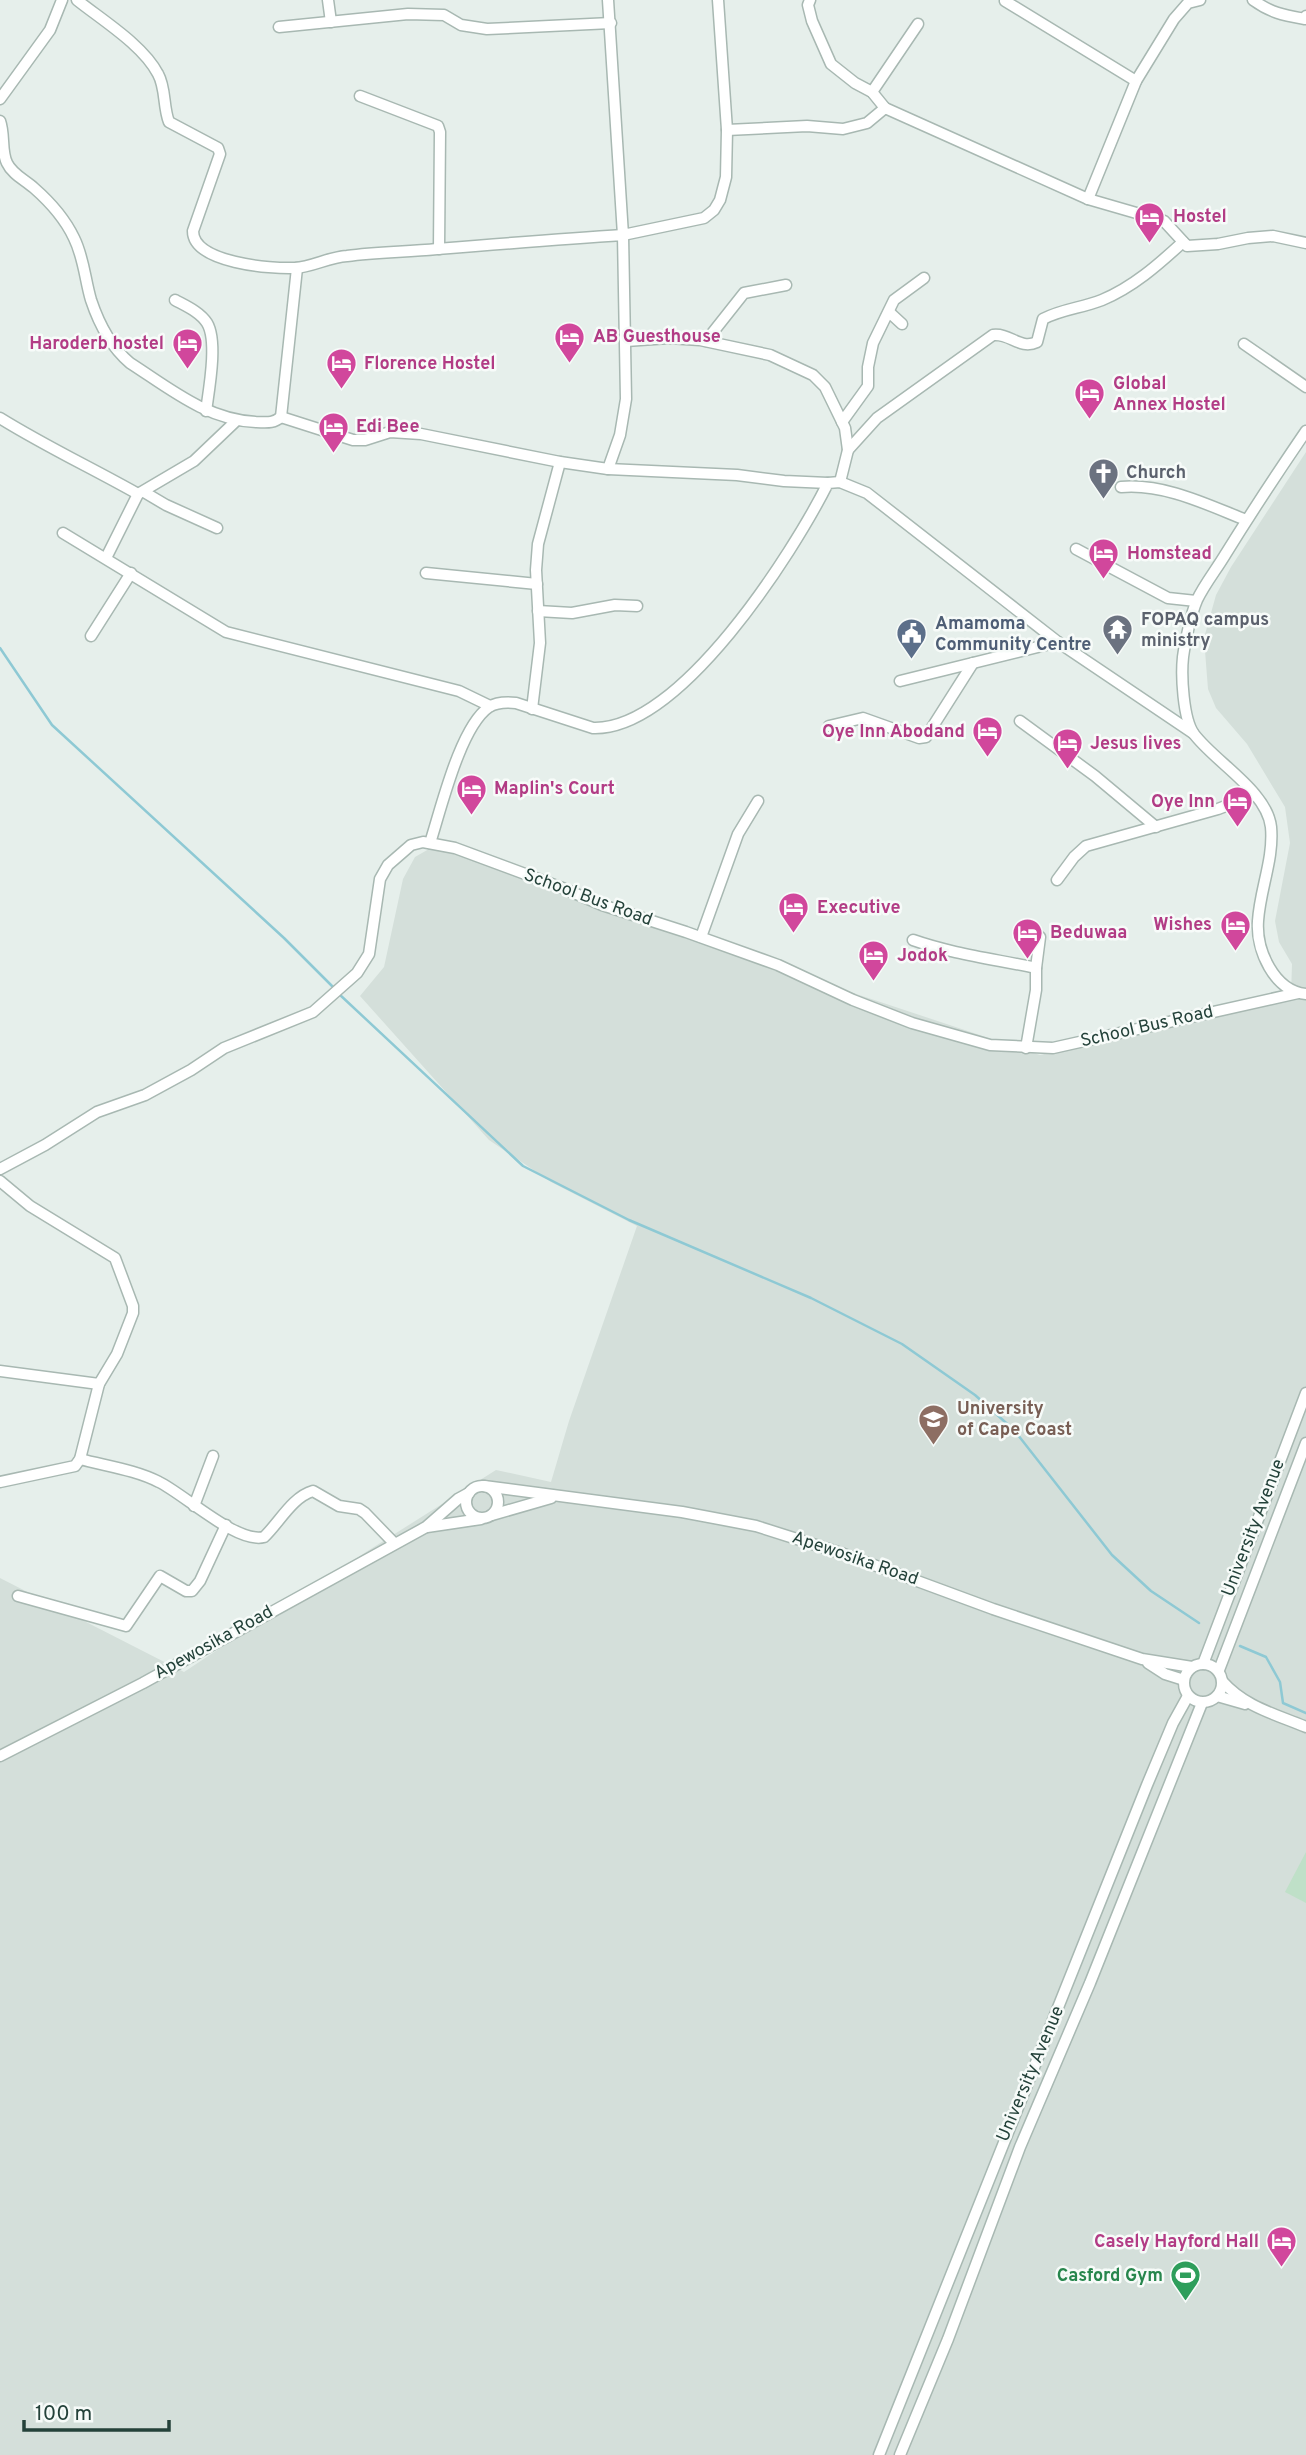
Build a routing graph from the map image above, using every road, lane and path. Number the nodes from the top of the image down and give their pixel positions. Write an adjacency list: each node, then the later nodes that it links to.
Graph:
1 (62, 0): 18 (street)
2 (77, 0): 27 (street)
3 (328, 0): 11 (street)
4 (608, 0): 12 (street)
5 (718, 0): 21 (street)
6 (810, 0): 16 (street)
7 (1200, 0): 15 (street)
8 (1253, 0): 10 (street)
9 (1005, 1): 15 (street)
10 (1306, 18)
11 (331, 22): 12 (street); 14 (street)
12 (611, 23): 23 (street)
13 (918, 24): 16 (street)
14 (279, 27)
15 (1136, 81): 22 (street)
16 (872, 92): 19 (street)
17 (360, 96): 26 (street)
18 (0, 99)
19 (885, 108): 21 (street); 22 (street)
20 (0, 121): 37 (street)
21 (727, 130): 23 (street)
22 (1088, 199): 24 (street)
23 (623, 235): 26 (street); 33 (street)
24 (1183, 242): 25 (street); 43 (street)
25 (1306, 243)
26 (439, 249): 27 (street)
27 (298, 268): 38 (street)
28 (924, 278): 31 (street)
29 (786, 285): 34 (street)
30 (175, 300): 37 (street)
31 (890, 312): 32 (street); 41 (street)
32 (902, 324)
33 (626, 341): 34 (street); 45 (street)
34 (706, 341): 41 (street)
35 (1244, 344): 36 (street)
36 (1306, 387)
37 (206, 411): 40 (street)
38 (281, 417): 40 (street); 44 (street)
39 (0, 418): 49 (street)
40 (236, 421): 49 (street)
41 (842, 422): 43 (street)
42 (1306, 431): 50 (street)
43 (848, 450): 46 (street)
44 (560, 462): 45 (street); 57 (street)
45 (608, 469): 47 (street)
46 (840, 482): 47 (street); 62 (street)
47 (828, 483): 66 (street)
48 (1121, 487): 50 (street)
49 (141, 493): 51 (street); 54 (street)
50 (1247, 520): 58 (street)
51 (217, 528)
52 (63, 533): 54 (street)
53 (1076, 549): 58 (street)
54 (106, 558): 55 (street)
55 (131, 573): 61 (street); 65 (street)
56 (426, 573): 57 (street)
57 (537, 584): 60 (street)
58 (1196, 601): 69 (street)
59 (637, 606): 60 (street)
60 (538, 611): 66 (street)
61 (91, 635)
62 (1058, 642): 63 (street); 69 (street)
63 (973, 663): 64 (street); 68 (street)
64 (900, 681)
65 (490, 706): 66 (street); 73 (street)
66 (532, 709)
67 (1020, 721): 72 (street)
68 (829, 726)
69 (1193, 733): 70 (street)
70 (1254, 795): 72 (street); 79 (street)
71 (758, 801): 75 (street)
72 (1156, 827): 74 (street)
73 (430, 843): 75 (street, School Bus Road); 81 (street)
74 (1057, 880)
75 (701, 937): 80 (street, School Bus Road)
76 (1040, 937): 78 (street)
77 (913, 940): 78 (street)
78 (1036, 968): 80 (street)
79 (1302, 993): 80 (street, School Bus Road)
80 (1026, 1048)
81 (0, 1169)
82 (0, 1181): 84 (street)
83 (0, 1371): 84 (street)
84 (99, 1384): 88 (street)
85 (1306, 1393): 100 (street, University Avenue)
86 (1306, 1443): 102 (street, University Avenue)
87 (214, 1457): 93 (street)
88 (80, 1459): 89 (street); 93 (street)
89 (0, 1482)
90 (485, 1486): 91 (street); 92 (street, Apewosika Road); 94 (street)
91 (469, 1493): 94 (street); 96 (street, Apewosika Road)
92 (559, 1496): 94 (street, Apewosika Road); 99 (street, Apewosika Road)
93 (194, 1506): 95 (street)
94 (487, 1517): 96 (street, Apewosika Road)
95 (226, 1525): 97 (street); 98 (street)
96 (426, 1527): 97 (street, Apewosika Road)
97 (394, 1542): 110 (street, Apewosika Road)
98 (18, 1595)
99 (1142, 1659): 101 (street); 103 (street)
100 (1203, 1664): 101 (street); 102 (street)
101 (1192, 1667): 103 (street)
102 (1219, 1670): 104 (street)
103 (1184, 1680): 105 (street)
104 (1222, 1681): 106 (street); 108 (street)
105 (1188, 1696): 107 (street); 111 (street, University Avenue)
106 (1217, 1696): 107 (street); 108 (street)
107 (1202, 1703): 112 (street, University Avenue)
108 (1249, 1704): 109 (street)
109 (1306, 1727)
110 (0, 1756)
111 (879, 2455)
112 (900, 2455)

